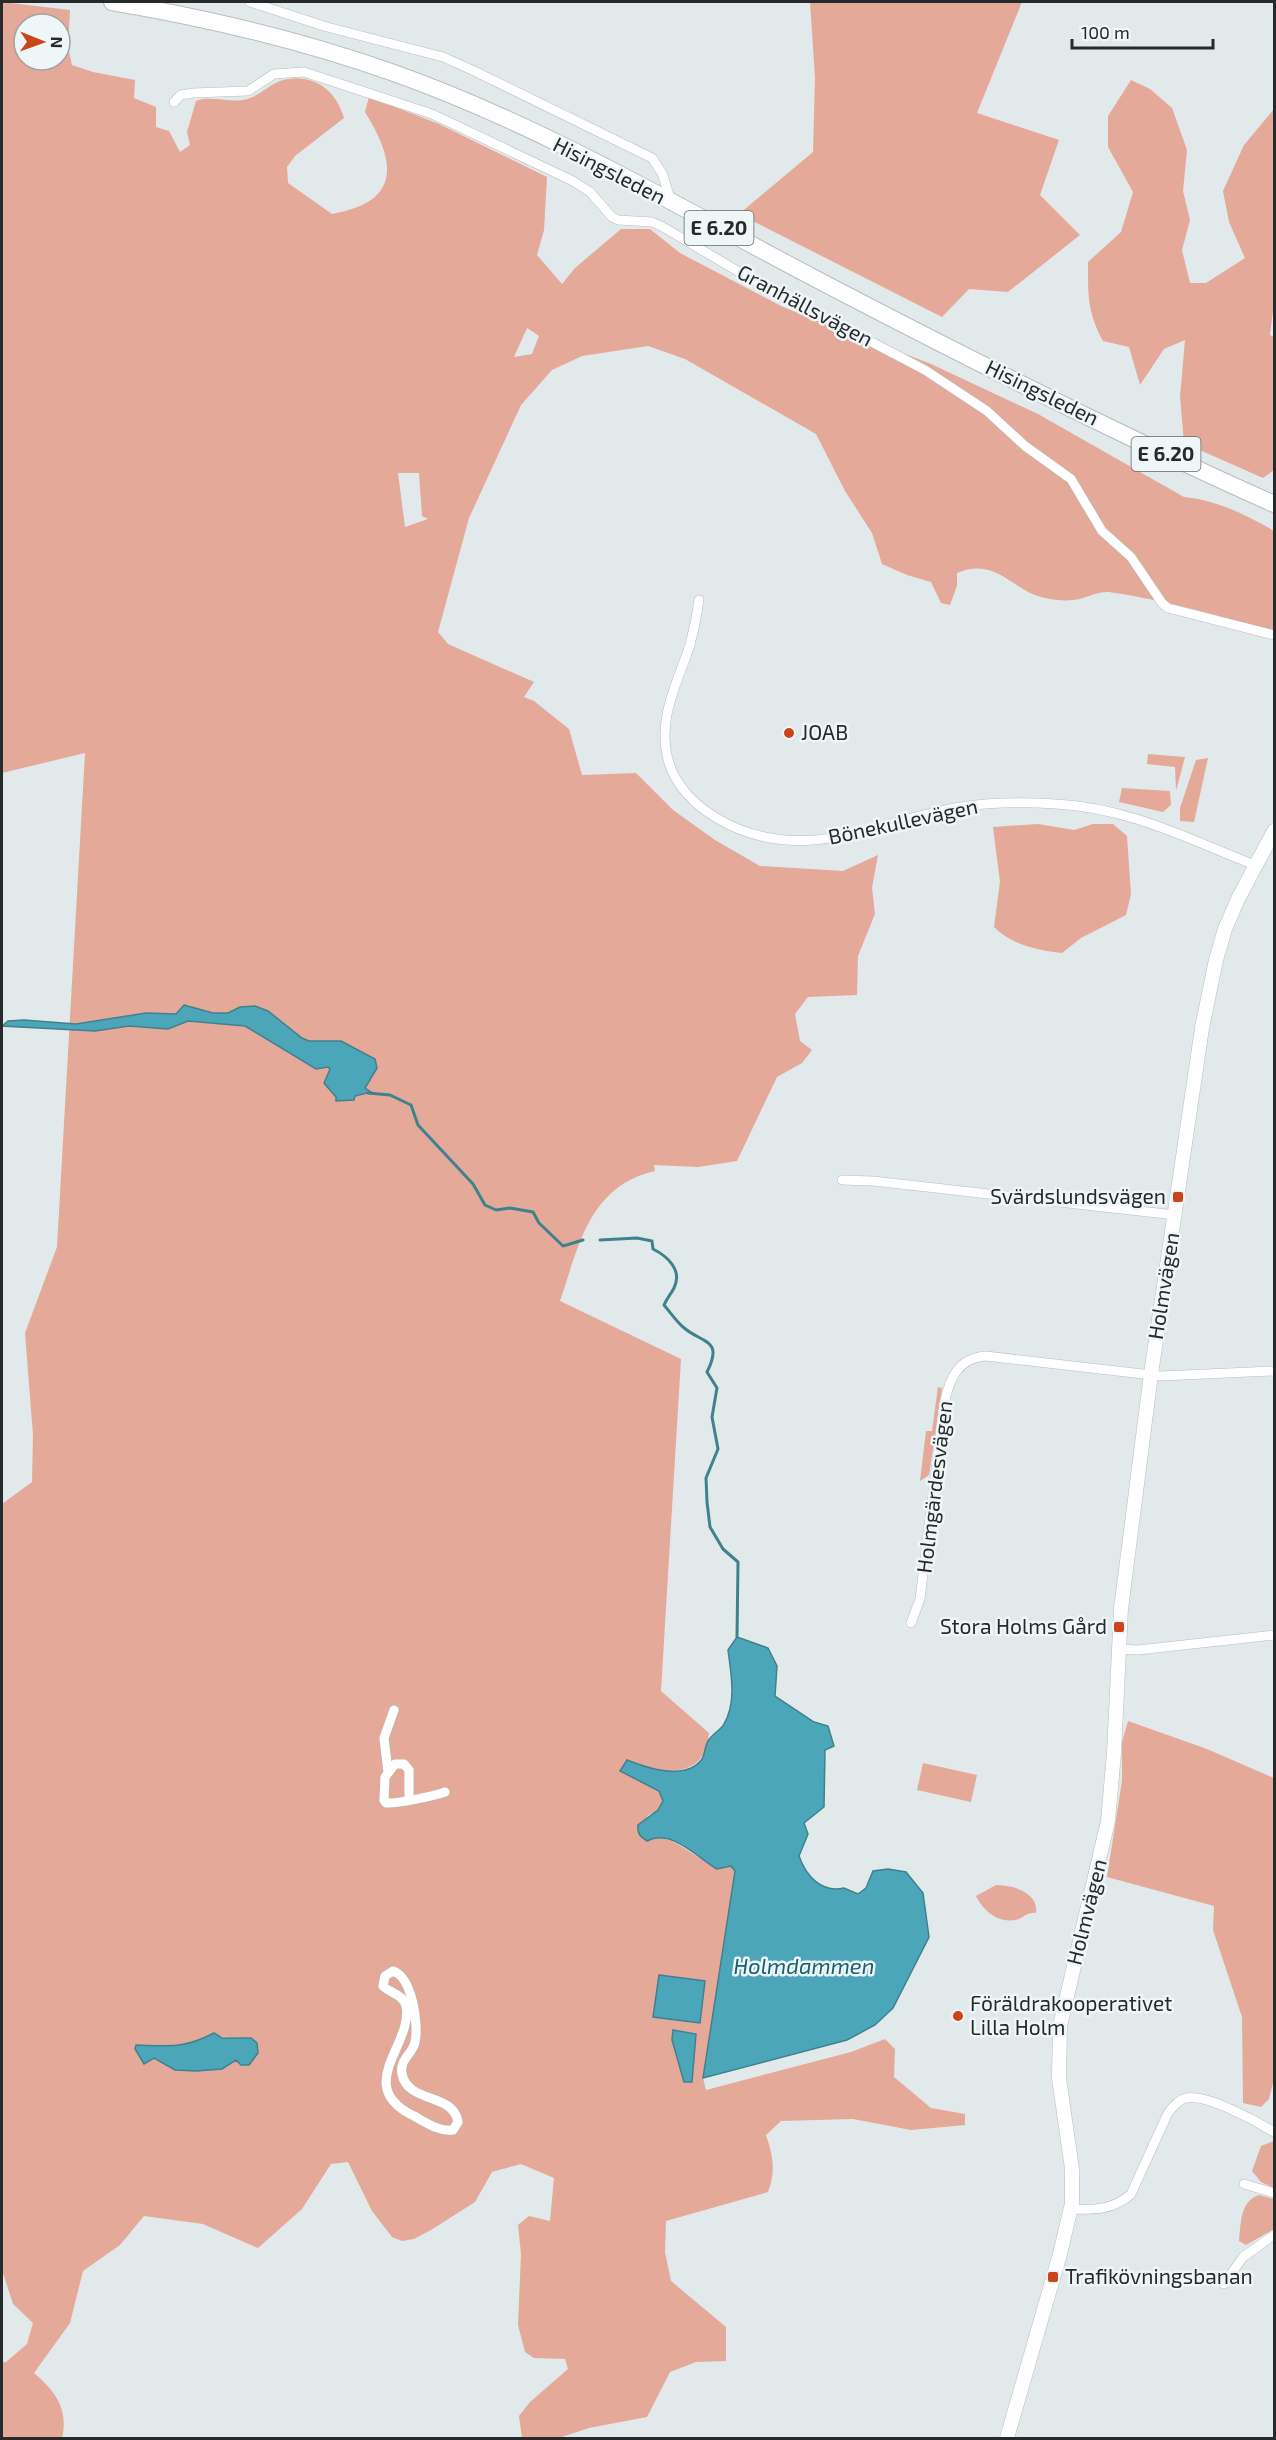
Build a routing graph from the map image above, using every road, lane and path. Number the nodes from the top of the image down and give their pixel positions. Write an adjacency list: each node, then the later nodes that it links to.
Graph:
1 (112, 2): 3 (highway, Hisingsleden / E 6.20)
2 (250, 2): 5 (street)
3 (130, 3): 5 (highway, Hisingsleden / E 6.20)
4 (174, 102): 8 (street, Granhällsvägen)
5 (672, 203): 6 (highway, Hisingsleden / E 6.20)
6 (1275, 504)
7 (699, 600): 10 (street, Bönekullevägen)
8 (1275, 635)
9 (1275, 831): 10 (street, Holmvägen)
10 (1255, 866): 12 (street, Holmvägen)
11 (842, 1180): 12 (street)
12 (1175, 1215): 14 (street, Holmvägen)
13 (1275, 1371): 14 (street, Holmgärdesvägen)
14 (1150, 1374): 15 (street, Holmgärdesvägen); 17 (street, Holmvägen)
15 (911, 1623)
16 (1275, 1635): 17 (street)
17 (1118, 1649): 26 (street, Holmvägen)
18 (394, 1710): 19 (street)
19 (388, 1772): 21 (street); 21 (street)
20 (445, 1792): 21 (street)
21 (409, 1798)
22 (402, 1976): 22 (street)
23 (1275, 2132): 26 (street)
24 (1244, 2184): 25 (street)
25 (1275, 2193)
26 (1071, 2209): 29 (street, Holmvägen)
27 (1275, 2235): 28 (street)
28 (1224, 2284)
29 (1007, 2439)

